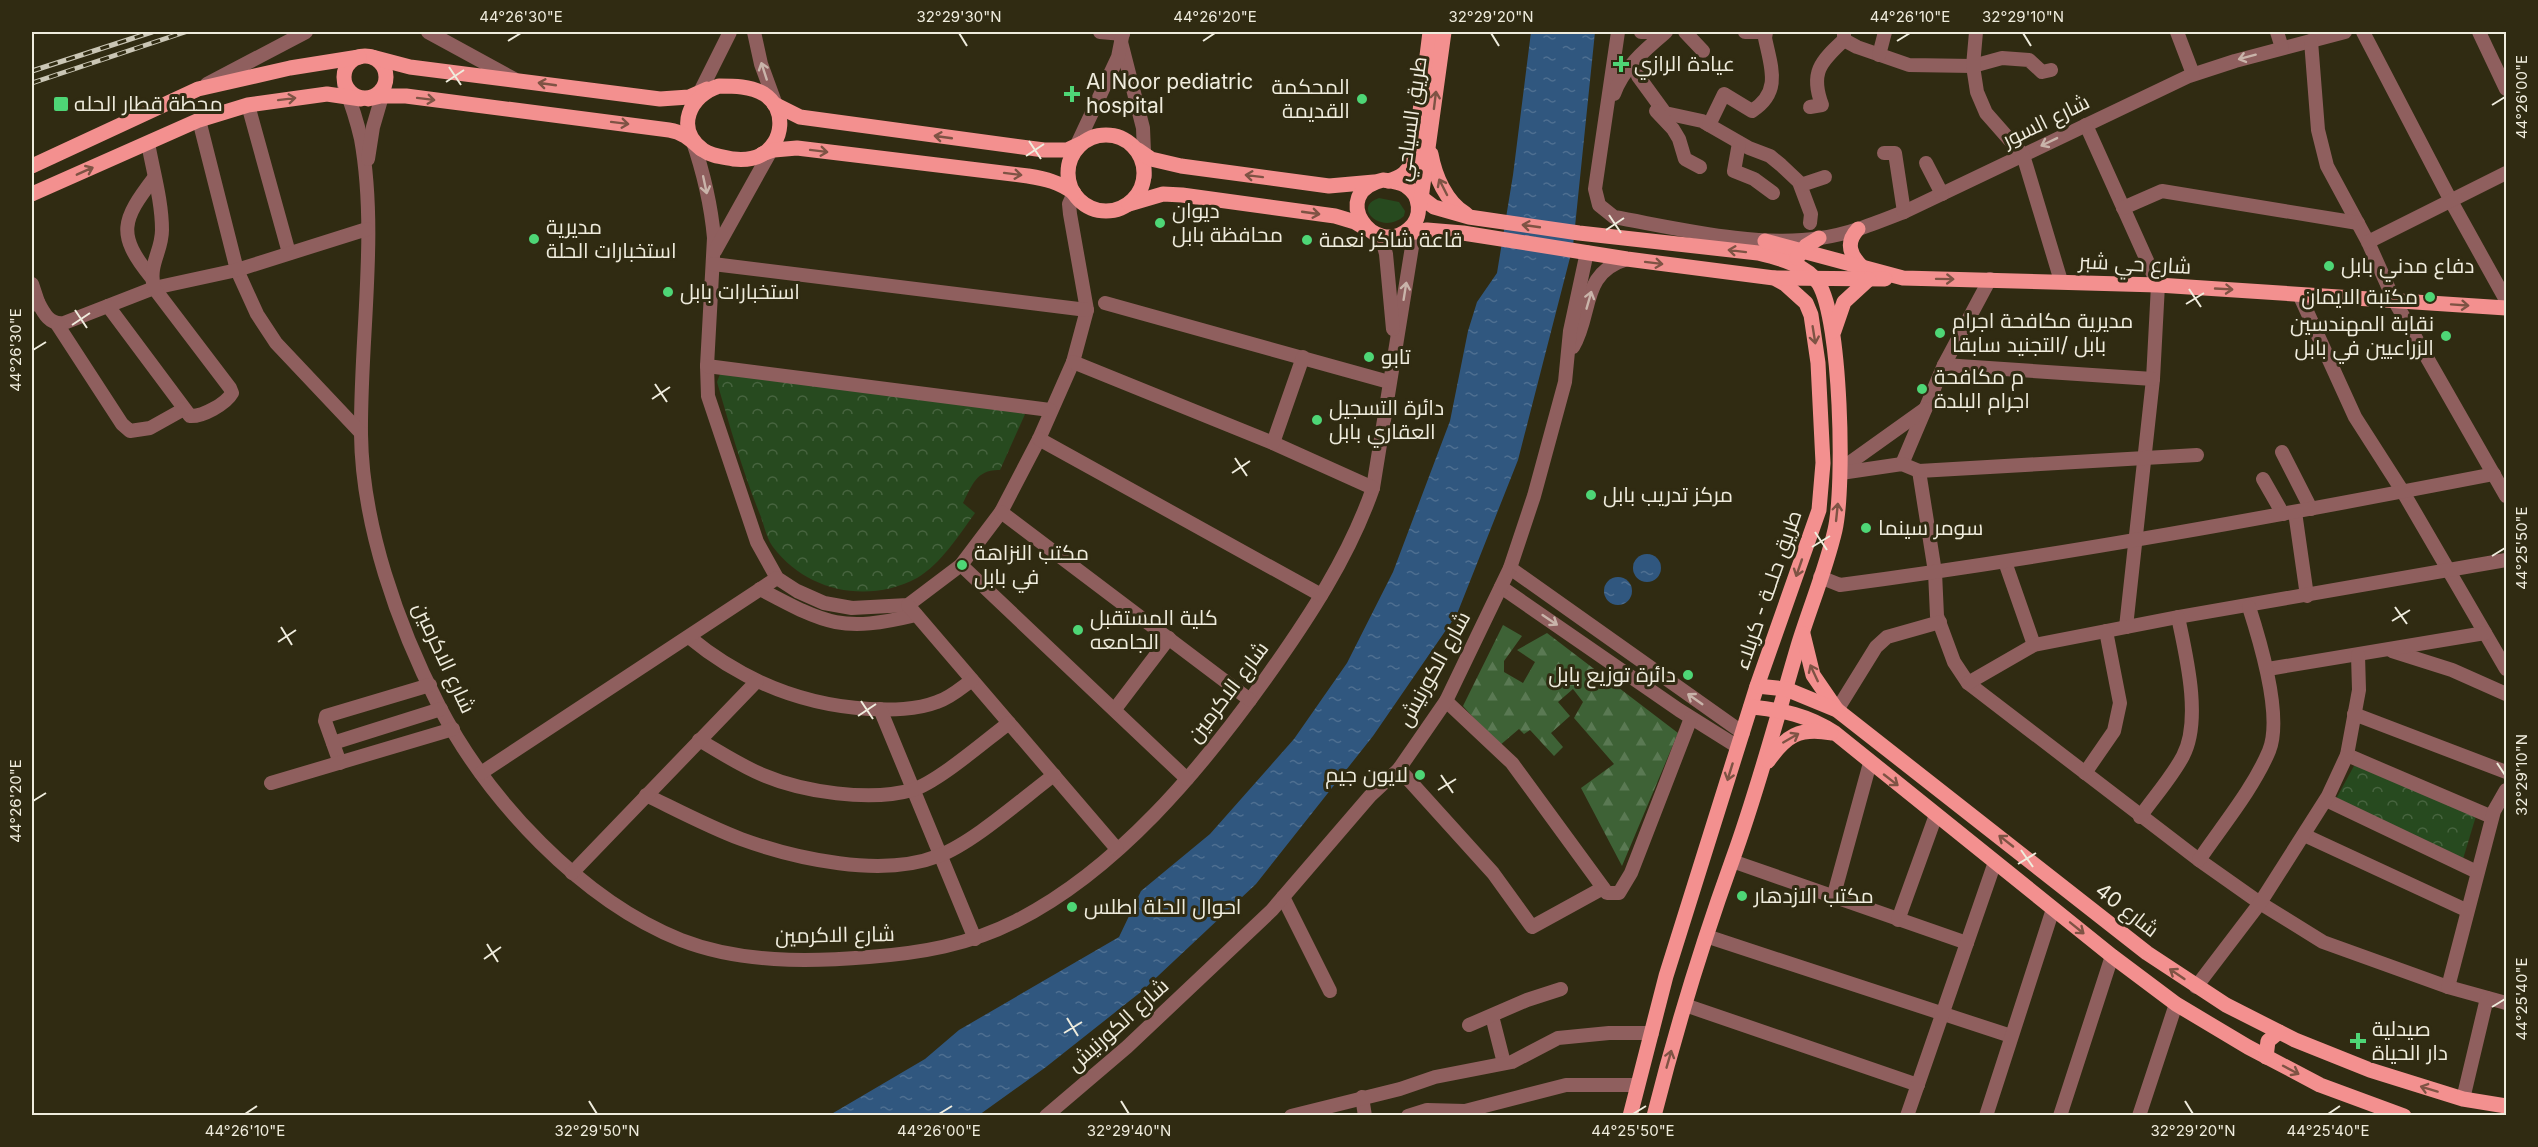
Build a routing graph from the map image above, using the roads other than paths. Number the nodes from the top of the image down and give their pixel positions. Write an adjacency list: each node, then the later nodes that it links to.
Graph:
1 (306, 32): 35 (street)
2 (428, 32): 34 (street)
3 (730, 32): 38 (street)
4 (754, 32): 41 (street, one-way to 4)
5 (1100, 32): 23 (street)
6 (1430, 32): 63 (main road, طريق السياحي)
7 (1444, 32): 47 (main road, طريق السياحي, one-way to 7)
8 (1618, 32): 44 (street)
9 (1641, 32): 10 (street)
10 (1660, 32)
11 (1666, 32): 44 (street)
12 (1685, 32): 27 (street)
13 (1745, 32): 14 (street)
14 (1758, 32)
15 (1766, 32): 45 (street)
16 (1885, 32): 28 (street)
17 (1976, 32): 30 (street)
18 (2177, 32): 32 (street)
19 (2277, 32): 26 (street)
20 (2344, 32): 25 (street, شارع السور)
21 (2363, 32): 69 (street)
22 (2479, 32): 36 (street)
23 (1122, 36): 51 (street); 53 (street)
24 (1844, 36): 28 (street); 42 (street)
25 (2311, 40): 26 (street, شارع السور); 76 (street)
26 (2282, 48): 32 (street, شارع السور, one-way to 32)
27 (1702, 51)
28 (1879, 55): 30 (street)
29 (365, 57): 34 (main road); 35 (main road); 37 (main road); 37 (main road)
30 (1973, 66): 31 (street); 55 (street)
31 (2051, 70)
32 (2193, 74): 46 (street, شارع السور)
33 (1638, 76): 39 (street)
34 (516, 80): 38 (main road, one-way to 34)
35 (198, 89): 57 (main road)
36 (2506, 89)
37 (365, 93): 40 (main road, one-way to 37); 48 (main road, one-way to 48); 60 (street, شارع الاكرمين); 60 (street, شارع الاكرمين)
38 (702, 93): 41 (main road); 48 (main road)
39 (1649, 93): 45 (street); 58 (street)
40 (248, 105): 43 (main road); 85 (street)
41 (776, 107): 51 (main road, one-way to 41); 52 (main road)
42 (1810, 107)
43 (199, 120): 49 (main road); 89 (street)
44 (1604, 124): 81 (street, شارع السور)
45 (1709, 125): 50 (street)
46 (2086, 125): 55 (street, شارع السور, one-way to 55); 71 (street)
47 (1431, 138): 73 (main road, طريق السياحي); 74 (main road, one-way to 47)
48 (694, 140): 52 (main road); 88 (street, one-way to 88)
49 (148, 143): 62 (street); 67 (main road, one-way to 49)
50 (1740, 143): 64 (street); 66 (street)
51 (1078, 146): 53 (main road); 65 (main road)
52 (769, 150): 65 (main road, one-way to 65); 88 (street)
53 (1142, 152): 63 (main road, one-way to 53); 70 (main road)
54 (1884, 153): 72 (street)
55 (2023, 155): 68 (street, شارع السور); 95 (street)
56 (1926, 163): 68 (street)
57 (32, 166)
58 (1700, 167)
59 (2506, 173): 69 (street)
60 (366, 176): 77 (street, شارع الاكرمين)
61 (1825, 177): 64 (street)
62 (154, 178): 96 (street); 96 (street)
63 (1380, 182): 73 (main road); 78 (main road)
64 (1801, 185): 75 (street)
65 (1074, 193): 70 (main road); 107 (street)
66 (1773, 193)
67 (32, 194)
68 (1942, 194): 72 (street, شارع السور)
69 (2451, 201): 82 (street); 101 (street)
70 (1129, 204): 78 (main road, one-way to 78)
71 (2123, 208): 76 (street); 98 (street)
72 (1904, 212): 79 (street, شارع السور)
73 (1414, 214): 74 (main road); 78 (main road); 83 (main road); 110 (street, شارع الاكرمين, one-way to 73)
74 (1482, 219): 86 (main road, one-way to 74)
75 (1810, 223)
76 (2358, 223): 82 (street)
77 (367, 229): 85 (street); 121 (street, شارع الاكرمين)
78 (1369, 230): 110 (street, شارع الاكرمين)
79 (1858, 230): 80 (street, شارع السور); 91 (main road)
80 (1819, 238): 81 (street, شارع السور); 84 (main road)
81 (1765, 241): 84 (main road, شارع حي شبر); 86 (main road); 90 (main road)
82 (2368, 242): 100 (street)
83 (1581, 251): 87 (main road); 111 (street, شارع الكورنيش)
84 (1802, 251): 90 (main road); 91 (main road, شارع حي شبر)
85 (289, 254): 89 (street)
86 (1776, 258): 90 (main road); 92 (main road)
87 (1627, 259): 92 (main road, one-way to 92); 111 (street, one-way to 87)
88 (713, 260): 107 (street); 115 (street)
89 (237, 270): 96 (street); 121 (street)
90 (1796, 272): 92 (main road); 93 (main road); 103 (main road, طريق حلــة - كربلاء)
91 (1865, 273): 93 (main road); 94 (main road, شارع حي شبر, one-way to 94); 109 (main road)
92 (1774, 278): 103 (main road)
93 (1815, 279): 109 (main road, طريق حلــة - كربلاء)
94 (1990, 279): 95 (main road, شارع حي شبر); 114 (street)
95 (2061, 281): 98 (main road, شارع حي شبر)
96 (152, 283): 105 (street); 119 (street)
97 (32, 284): 104 (street)
98 (2158, 285): 99 (main road, شارع حي شبر, one-way to 99); 116 (street)
99 (2299, 294): 100 (main road, شارع حي شبر); 133 (street)
100 (2394, 300): 106 (main road, شارع حي شبر, one-way to 106); 130 (street)
101 (2506, 300)
102 (1105, 303): 112 (street)
103 (1806, 303): 170 (main road, طريق حلــة - كربلاء, one-way to 170)
104 (35, 304): 108 (street)
105 (108, 306): 108 (street); 119 (street)
106 (2506, 308)
107 (1087, 310): 113 (street)
108 (57, 324): 119 (street)
109 (1833, 334): 128 (main road, طريق حلــة - كربلاء)
110 (1394, 349): 117 (street, شارع الاكرمين)
111 (1568, 354): 142 (street, شارع الكورنيش)
112 (1304, 357): 117 (street); 123 (street)
113 (1073, 362): 120 (street); 123 (street)
114 (1944, 365): 116 (street); 118 (street)
115 (707, 366): 120 (street); 146 (street)
116 (2153, 379): 126 (street)
117 (1389, 382): 132 (street, شارع الاكرمين)
118 (1927, 408): 127 (street); 128 (street)
119 (184, 409)
120 (1050, 410): 122 (street)
121 (361, 433): 169 (street, شارع الاكرمين)
122 (1039, 439): 136 (street); 149 (street)
123 (1273, 443): 132 (street)
124 (2282, 452): 135 (street)
125 (2197, 455): 126 (street)
126 (2145, 459): 129 (street); 138 (street)
127 (1902, 464): 128 (street); 129 (street)
128 (1841, 471): 145 (main road, طريق حلــة - كربلاء, one-way to 128)
129 (1919, 471): 144 (street)
130 (2494, 474): 133 (street); 134 (street)
131 (2263, 479): 137 (street)
132 (1373, 488): 149 (street, شارع الاكرمين)
133 (2403, 492): 135 (street); 143 (street)
134 (2506, 496)
135 (2311, 509): 137 (street)
136 (1000, 512): 141 (street); 160 (street)
137 (2289, 513): 138 (street); 150 (street)
138 (2136, 541): 140 (street); 155 (street)
139 (2506, 560): 143 (street)
140 (2005, 562): 144 (street); 161 (street)
141 (961, 565): 152 (street); 178 (street)
142 (1510, 568): 147 (street, شارع الكورنيش); 186 (street, one-way to 142)
143 (2448, 570): 150 (street); 158 (street)
144 (1935, 572): 145 (street); 154 (street)
145 (1820, 577): 157 (main road, طريق حلــة - كربلاء)
146 (777, 578): 148 (street); 152 (street)
147 (1501, 587): 174 (street, شارع الكورنيش); 182 (street, one-way to 182)
148 (760, 590): 152 (street); 159 (street)
149 (1321, 595): 173 (street, شارع الاكرمين)
150 (2307, 596): 151 (street)
151 (2249, 607): 153 (street); 164 (street)
152 (912, 610): 166 (street)
153 (2178, 617): 155 (street); 205 (street)
154 (1940, 622): 168 (street); 180 (street)
155 (2126, 627): 156 (street)
156 (2106, 631): 161 (street); 195 (street)
157 (1803, 632): 171 (main road, طريق حلــة - كربلاء); 180 (main road, one-way to 157)
158 (2485, 633): 162 (street); 165 (street)
159 (689, 637): 167 (street); 196 (street)
160 (1169, 638): 173 (street); 178 (street)
161 (2034, 645): 168 (street)
162 (2390, 650): 163 (street); 172 (street)
163 (2358, 655): 164 (street); 181 (street)
164 (2268, 669): 210 (street)
165 (2506, 669)
166 (972, 680): 177 (street); 183 (street)
167 (757, 681): 177 (street); 187 (street)
168 (1968, 683): 195 (street)
169 (429, 685): 176 (street, شارع الاكرمين); 188 (street)
170 (1757, 686): 171 (main road, شارع 40); 175 (main road, طريق حلــة - كربلاء)
171 (1786, 689): 179 (main road, طريق حلــة - كربلاء); 180 (main road, شارع 40)
172 (2506, 694)
173 (1250, 700): 198 (street, شارع الاكرمين)
174 (1446, 701): 192 (street, شارع الكورنيش); 215 (street)
175 (1750, 707): 179 (main road); 186 (main road, طريق حلــة - كربلاء)
176 (441, 709): 184 (street, شارع الاكرمين); 188 (street)
177 (880, 709): 200 (street)
178 (1115, 709): 198 (street)
179 (1780, 710): 185 (main road); 193 (main road, طريق حلــة - كربلاء)
180 (1837, 710): 226 (main road, شارع 40, one-way to 180)
181 (2354, 714): 189 (street); 194 (street)
182 (1691, 718): 186 (street); 215 (street)
183 (1009, 723): 197 (street); 200 (street)
184 (453, 729): 190 (street); 196 (street, شارع الاكرمين)
185 (1835, 733): 191 (main road); 193 (main road, one-way to 185)
186 (1735, 737): 239 (main road, طريق حلــة - كربلاء, one-way to 239)
187 (699, 740): 200 (street); 202 (street)
188 (333, 743): 190 (street)
189 (2347, 755): 203 (street); 206 (street)
190 (340, 762): 199 (street)
191 (1870, 763): 204 (main road, one-way to 204); 217 (street)
192 (1399, 769): 215 (street); 216 (street, شارع الكورنيش)
193 (1761, 771): 211 (main road, طريق حلــة - كربلاء)
194 (2506, 772)
195 (2085, 773): 205 (street)
196 (481, 774): 214 (street, شارع الاكرمين)
197 (1054, 775): 208 (street); 209 (street)
198 (1187, 779): 208 (street, شارع الاكرمين)
199 (271, 783)
200 (913, 790): 209 (street)
201 (2506, 790): 206 (street)
202 (646, 795): 209 (street); 214 (street)
203 (2326, 800): 207 (street); 213 (street)
204 (1936, 815): 212 (main road); 221 (street)
205 (2140, 816): 210 (street)
206 (2492, 817): 213 (street)
207 (2304, 835): 218 (street); 220 (street)
208 (1117, 849): 223 (street, شارع الاكرمين)
209 (940, 856): 223 (street)
210 (2199, 860): 218 (street)
211 (1732, 861): 217 (street); 222 (main road, طريق حلــة - كربلاء)
212 (1995, 862): 219 (main road); 224 (street)
213 (2477, 872): 220 (street)
214 (572, 873): 223 (street, شارع الاكرمين)
215 (1602, 888)
216 (1283, 897): 229 (street); 251 (street, شارع الكورنيش)
217 (1833, 898): 221 (street)
218 (2260, 903): 226 (street); 227 (street)
219 (2053, 909): 225 (main road, one-way to 225); 240 (street)
220 (2466, 910): 227 (street)
221 (1898, 920): 224 (street)
222 (1706, 936): 233 (main road, طريق حلــة - كربلاء); 234 (street)
223 (975, 939)
224 (1967, 943): 234 (street)
225 (2112, 956): 232 (main road); 258 (street)
226 (2196, 987): 236 (main road, شارع 40)
227 (2448, 987): 230 (street)
228 (1561, 989): 235 (street)
229 (1330, 992)
230 (2487, 998): 231 (street); 247 (street)
231 (2506, 1003)
232 (2176, 1004): 241 (main road); 259 (street)
233 (1685, 1005): 245 (street); 250 (main road, طريق حلــة - كربلاء, one-way to 233)
234 (1942, 1014): 240 (street); 245 (street)
235 (1491, 1016): 237 (street); 243 (street)
236 (2248, 1016): 238 (main road, شارع 40); 241 (main road)
237 (1469, 1025)
238 (2279, 1032): 242 (main road); 247 (main road, شارع 40, one-way to 238)
239 (1652, 1033): 243 (street); 244 (main road, طريق حلــة - كربلاء)
240 (2010, 1036): 257 (street)
241 (2235, 1040): 242 (main road)
242 (2266, 1057): 249 (main road, one-way to 249)
243 (1504, 1063): 246 (street)
244 (1638, 1085): 254 (street); 255 (main road, طريق حلــة - كربلاء)
245 (1918, 1085): 256 (street)
246 (1362, 1097): 252 (street); 253 (street)
247 (2463, 1099): 248 (main road, شارع 40)
248 (2506, 1107)
249 (2374, 1111): 260 (main road)
250 (1656, 1115)
251 (1046, 1116)
252 (1292, 1116)
253 (1365, 1116)
254 (1408, 1116)
255 (1630, 1116)
256 (1907, 1116)
257 (1986, 1116)
258 (2060, 1116)
259 (2139, 1116)
260 (2404, 1116)

